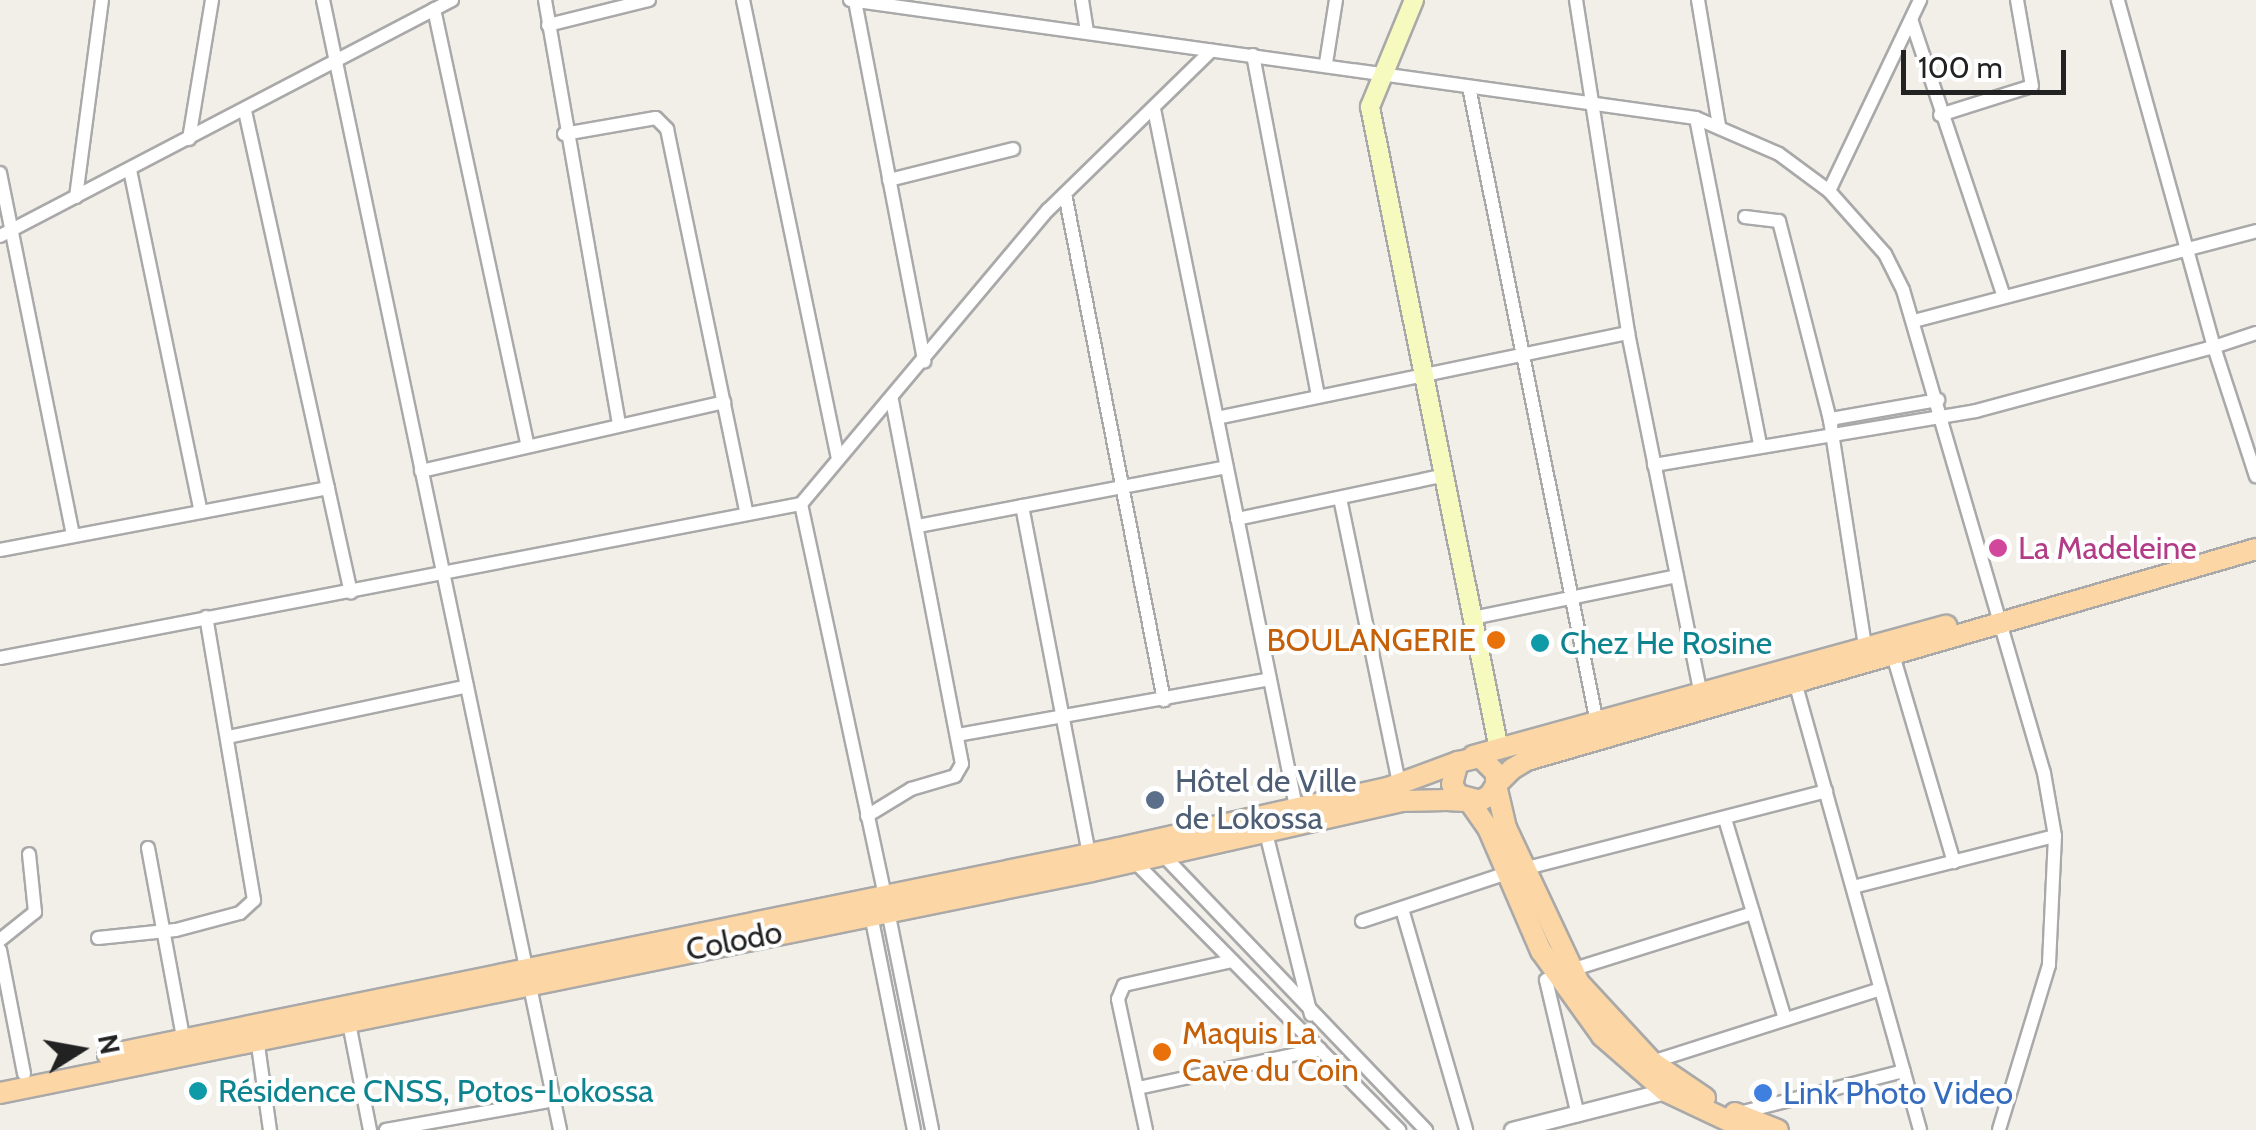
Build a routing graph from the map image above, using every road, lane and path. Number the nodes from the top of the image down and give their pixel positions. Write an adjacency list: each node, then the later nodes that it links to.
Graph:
1 (102, 0): 42 (street)
2 (212, 0): 35 (street)
3 (323, 0): 24 (street)
4 (452, 0): 18 (street)
5 (545, 0): 20 (street)
6 (649, 0): 20 (street)
7 (743, 0): 65 (street)
8 (852, 0): 17 (street); 39 (street)
9 (1082, 0): 21 (street)
10 (1336, 0): 25 (street)
11 (1414, 0): 26 (main road)
12 (1576, 0): 28 (street)
13 (1698, 0): 33 (street)
14 (1920, 0): 19 (street)
15 (2016, 0): 31 (street)
16 (2118, 0): 47 (street)
17 (904, 4): 21 (street)
18 (434, 9): 24 (street); 63 (street)
19 (1912, 22): 31 (street); 40 (street)
20 (548, 25): 34 (street)
21 (1087, 34): 22 (street)
22 (1211, 51): 23 (street); 29 (street)
23 (1253, 55): 25 (street); 56 (street)
24 (336, 61): 30 (street); 68 (street)
25 (1326, 63): 26 (street)
26 (1382, 72): 27 (street); 55 (main road)
27 (1469, 87): 28 (street); 53 (street)
28 (1591, 104): 32 (street); 51 (street)
29 (1154, 109): 41 (street); 60 (street)
30 (245, 111): 35 (street); 72 (street)
31 (1940, 115): 48 (street)
32 (1696, 118): 33 (street); 64 (street)
33 (1719, 126): 40 (street)
34 (564, 134): 58 (street); 61 (street)
35 (189, 140): 37 (street)
36 (1013, 149): 39 (street)
37 (130, 170): 42 (street); 76 (street)
38 (0, 173): 44 (street)
39 (889, 180): 54 (street)
40 (1829, 191): 49 (street)
41 (1065, 194): 54 (street); 71 (street)
42 (76, 197): 44 (street)
43 (1744, 217): 62 (street)
44 (14, 229): 46 (street); 80 (street)
45 (2256, 231): 47 (street)
46 (0, 236)
47 (2188, 250): 48 (street); 52 (street)
48 (2004, 298): 49 (street)
49 (1914, 320): 59 (street)
50 (2256, 333): 52 (street)
51 (1628, 334): 53 (street); 66 (street)
52 (2214, 347): 59 (street); 70 (street)
53 (1526, 353): 55 (street); 86 (street)
54 (924, 360): 57 (street)
55 (1420, 375): 56 (street); 69 (main road)
56 (1318, 396): 60 (street)
57 (892, 400): 65 (street); 79 (street)
58 (724, 402): 61 (street); 77 (street)
59 (1939, 406): 62 (street); 89 (street)
60 (1217, 418): 67 (street)
61 (619, 422): 63 (street)
62 (1832, 432): 64 (street); 90 (street)
63 (526, 444): 68 (street)
64 (1760, 444): 66 (street)
65 (838, 458): 74 (street)
66 (1654, 464): 84 (street)
67 (1226, 467): 71 (street); 78 (street)
68 (421, 471): 83 (street)
69 (1441, 476): 73 (street); 88 (main road)
70 (2256, 476)
71 (1123, 487): 75 (street); 97 (street)
72 (328, 488): 76 (street); 85 (street)
73 (1340, 498): 78 (street); 104 (street)
74 (801, 504): 77 (street); 108 (street)
75 (1022, 506): 79 (street); 98 (street)
76 (201, 512): 80 (street)
77 (747, 514): 83 (street)
78 (1237, 519): 93 (street)
79 (918, 526): 100 (street)
80 (73, 536): 82 (street)
81 (2256, 549): 89 (main road)
82 (0, 550)
83 (443, 574): 85 (street); 95 (street)
84 (1676, 576): 86 (street); 96 (street)
85 (351, 592): 87 (street)
86 (1574, 596): 88 (street); 99 (street)
87 (206, 617): 92 (street); 101 (street)
88 (1473, 618): 102 (main road)
89 (2003, 619): 90 (main road, Colodo); 91 (main road); 112 (street)
90 (1865, 646): 96 (main road, Colodo)
91 (1893, 655): 94 (main road); 118 (street)
92 (0, 658)
93 (1267, 680): 97 (street); 109 (street)
94 (1795, 682): 105 (main road); 106 (street)
95 (467, 686): 101 (street); 131 (street)
96 (1701, 694): 99 (main road, Colodo)
97 (1164, 700): 98 (street)
98 (1062, 716): 100 (street); 117 (street)
99 (1597, 723): 102 (main road, Colodo)
100 (957, 735): 108 (street)
101 (228, 737): 125 (street)
102 (1499, 749): 103 (main road, Colodo)
103 (1463, 760): 104 (main road, Colodo); 105 (main road); 107 (main road)
104 (1398, 784): 109 (main road, Colodo)
105 (1496, 785): 107 (main road); 119 (main road)
106 (1826, 790): 110 (street); 120 (street)
107 (1468, 800): 109 (main road, Colodo); 119 (main road)
108 (867, 816): 121 (street)
109 (1298, 816): 111 (main road, Colodo); 117 (main road, Colodo)
110 (1725, 819): 119 (street); 123 (street)
111 (1266, 833): 115 (main road, Colodo); 133 (street)
112 (2055, 836): 118 (street); 162 (street)
113 (148, 848): 125 (street)
114 (29, 854): 127 (street)
115 (1163, 855): 116 (main road, Colodo); 133 (street)
116 (1134, 861): 117 (main road, Colodo); 129 (street)
117 (1091, 862): 121 (main road, Colodo)
118 (1954, 862): 120 (street)
119 (1515, 871): 122 (street); 130 (main road)
120 (1853, 887): 132 (street)
121 (881, 907): 131 (main road, Colodo); 153 (street); 154 (street)
122 (1402, 910): 124 (street); 158 (street)
123 (1753, 913): 130 (street); 135 (street)
124 (1362, 921)
125 (165, 932): 126 (street); 136 (street)
126 (98, 938)
127 (0, 940)
128 (0, 950): 141 (street)
129 (1232, 960): 138 (street); 143 (street)
130 (1563, 973): 139 (main road); 144 (main road); 147 (street)
131 (528, 974): 134 (main road, Colodo); 136 (main road, Colodo); 146 (street)
132 (1881, 989): 135 (street); 140 (street)
133 (1311, 1016): 157 (street)
134 (348, 1018): 137 (main road, Colodo); 150 (street)
135 (1785, 1019): 139 (street)
136 (183, 1038): 141 (main road, Colodo)
137 (256, 1038): 145 (main road, Colodo); 149 (street)
138 (1320, 1049): 143 (street); 156 (street)
139 (1652, 1062): 148 (main road)
140 (1904, 1071): 148 (street); 161 (street)
141 (24, 1074): 142 (main road, Colodo)
142 (0, 1080)
143 (1138, 1088): 155 (street)
144 (1665, 1091): 147 (street); 148 (main road)
145 (0, 1093)
146 (554, 1100): 151 (street); 152 (street)
147 (1578, 1116): 159 (street)
148 (1742, 1122): 160 (main road)
149 (270, 1130)
150 (370, 1130)
151 (386, 1130)
152 (560, 1130)
153 (914, 1130)
154 (932, 1130)
155 (1146, 1130)
156 (1399, 1130)
157 (1426, 1130)
158 (1466, 1130)
159 (1512, 1130)
160 (1778, 1130)
161 (1920, 1130)
162 (1999, 1130)

